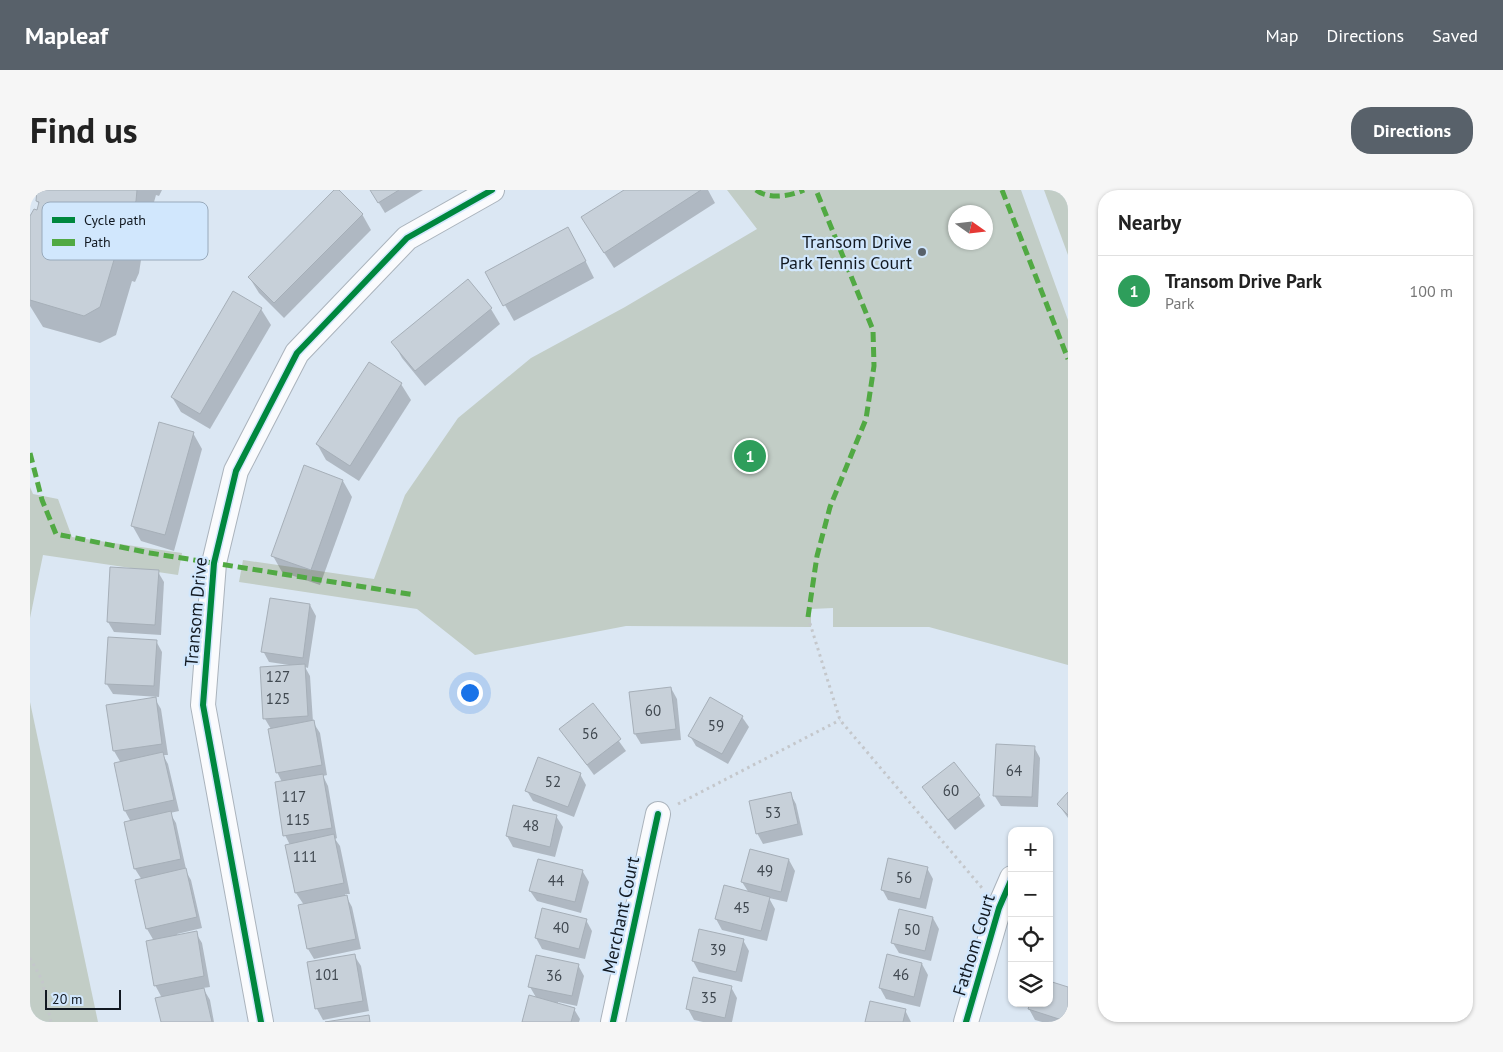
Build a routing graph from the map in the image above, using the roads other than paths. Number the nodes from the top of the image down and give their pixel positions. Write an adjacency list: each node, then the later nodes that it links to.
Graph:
1 (492, 190): 4 (street, Transom Drive)
2 (658, 814): 5 (street, Merchant Court)
3 (1008, 887): 6 (street, Fathom Court)
4 (260, 1022)
5 (613, 1022)
6 (966, 1022)

